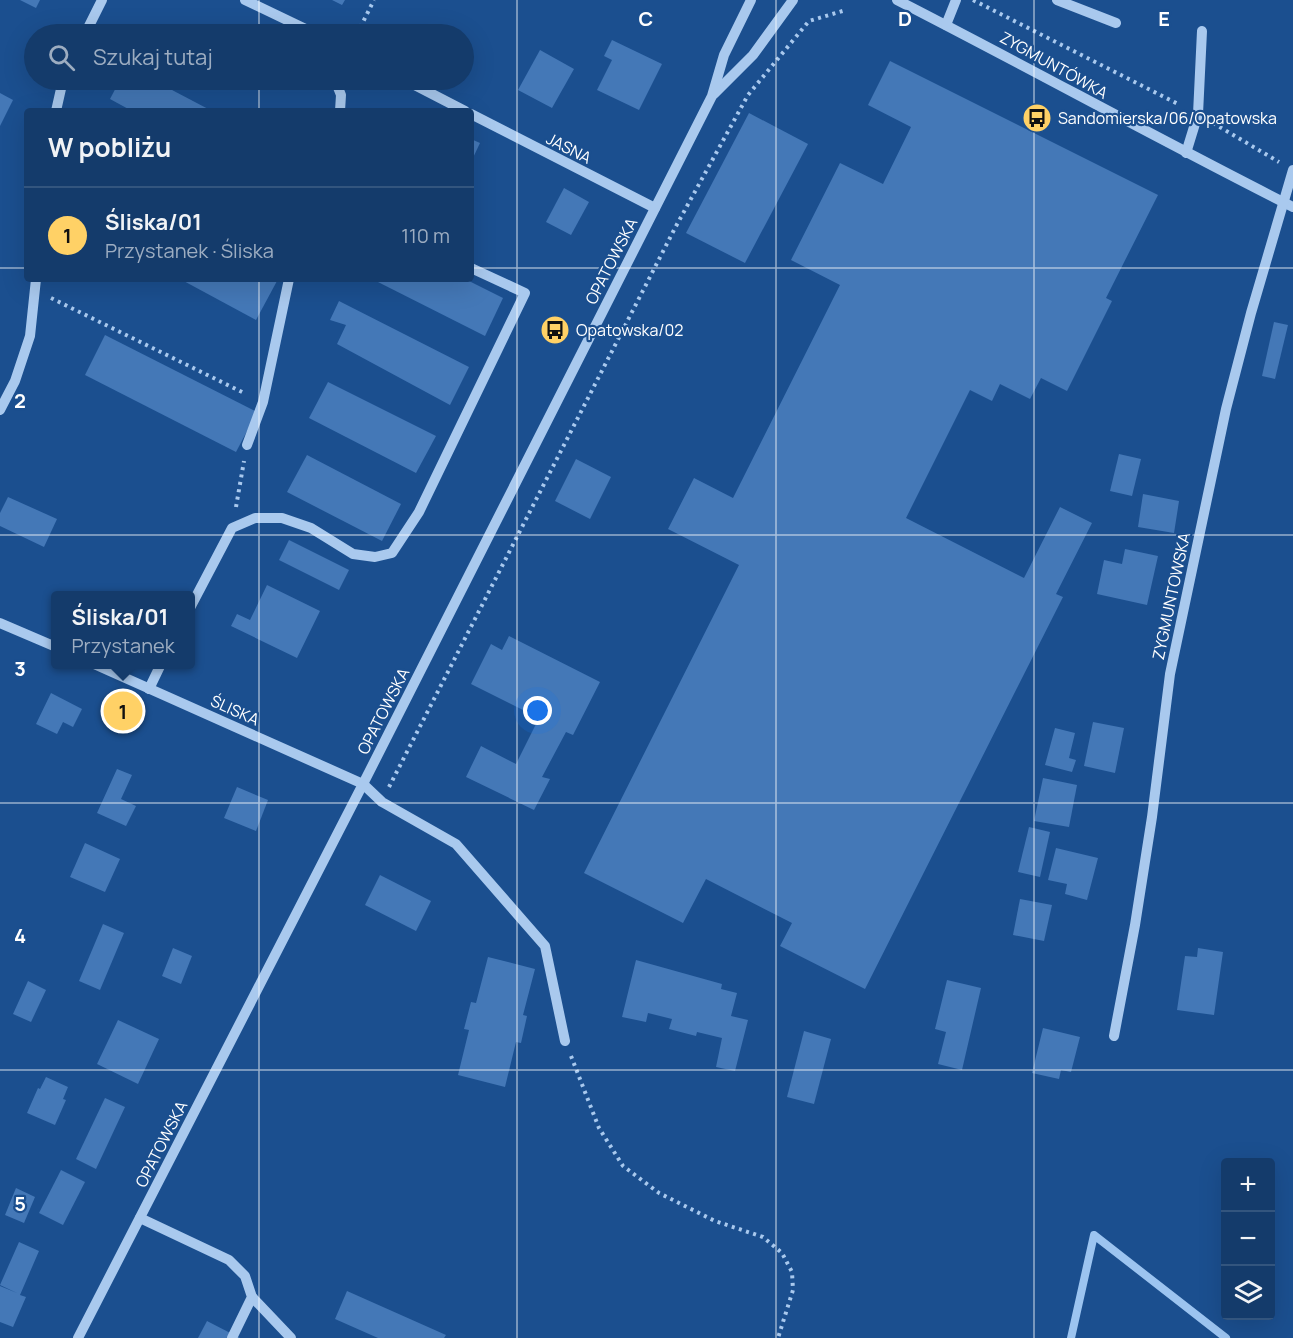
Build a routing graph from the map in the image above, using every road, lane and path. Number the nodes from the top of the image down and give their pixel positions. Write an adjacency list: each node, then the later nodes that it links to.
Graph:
1 (102, 0): 12 (street)
2 (245, 0): 13 (street)
3 (374, 0): 14 (path)
4 (751, 0): 20 (street, OPATOWSKA)
5 (793, 0): 20 (street, OPATOWSKA)
6 (897, 0): 15 (street, ZYGMUNTÓWKA)
7 (956, 0): 15 (street)
8 (973, 0): 24 (path)
9 (1057, 0): 11 (street)
10 (846, 10): 44 (path)
11 (1116, 22)
12 (90, 24)
13 (295, 24)
14 (362, 24)
15 (946, 25): 26 (street, ZYGMUNTÓWKA)
16 (1202, 31): 24 (street)
17 (61, 90): 21 (street)
18 (339, 90): 22 (street)
19 (424, 90): 23 (street)
20 (712, 96): 29 (street, OPATOWSKA)
21 (57, 108)
22 (340, 108)
23 (459, 108)
24 (1198, 114): 26 (street); 27 (path)
25 (474, 116): 29 (street, JASNA)
26 (1186, 153): 28 (street, ZYGMUNTÓWKA)
27 (1288, 167): 28 (street, ZYGMUNTOWSKA)
28 (1288, 205): 45 (street, ZYGMUNTOWSKA)
29 (655, 208): 43 (street, OPATOWSKA)
30 (474, 269): 36 (street)
31 (288, 282): 33 (street)
32 (36, 284): 33 (path); 34 (street)
33 (263, 402): 35 (street)
34 (0, 410)
35 (247, 445): 36 (path)
36 (232, 528): 37 (street)
37 (195, 598)
38 (0, 623): 39 (street)
39 (51, 645)
40 (105, 669): 42 (street, ŚLISKA)
41 (159, 669): 42 (street)
42 (149, 689): 43 (street, ŚLISKA)
43 (363, 784): 44 (street, ŚLISKA); 47 (street, OPATOWSKA)
44 (382, 802): 46 (street, ŚLISKA)
45 (1114, 1036)
46 (565, 1041): 52 (path)
47 (140, 1218): 48 (street); 49 (street, OPATOWSKA)
48 (252, 1297): 50 (street); 51 (street)
49 (78, 1338)
50 (232, 1338)
51 (291, 1338)
52 (778, 1338)

